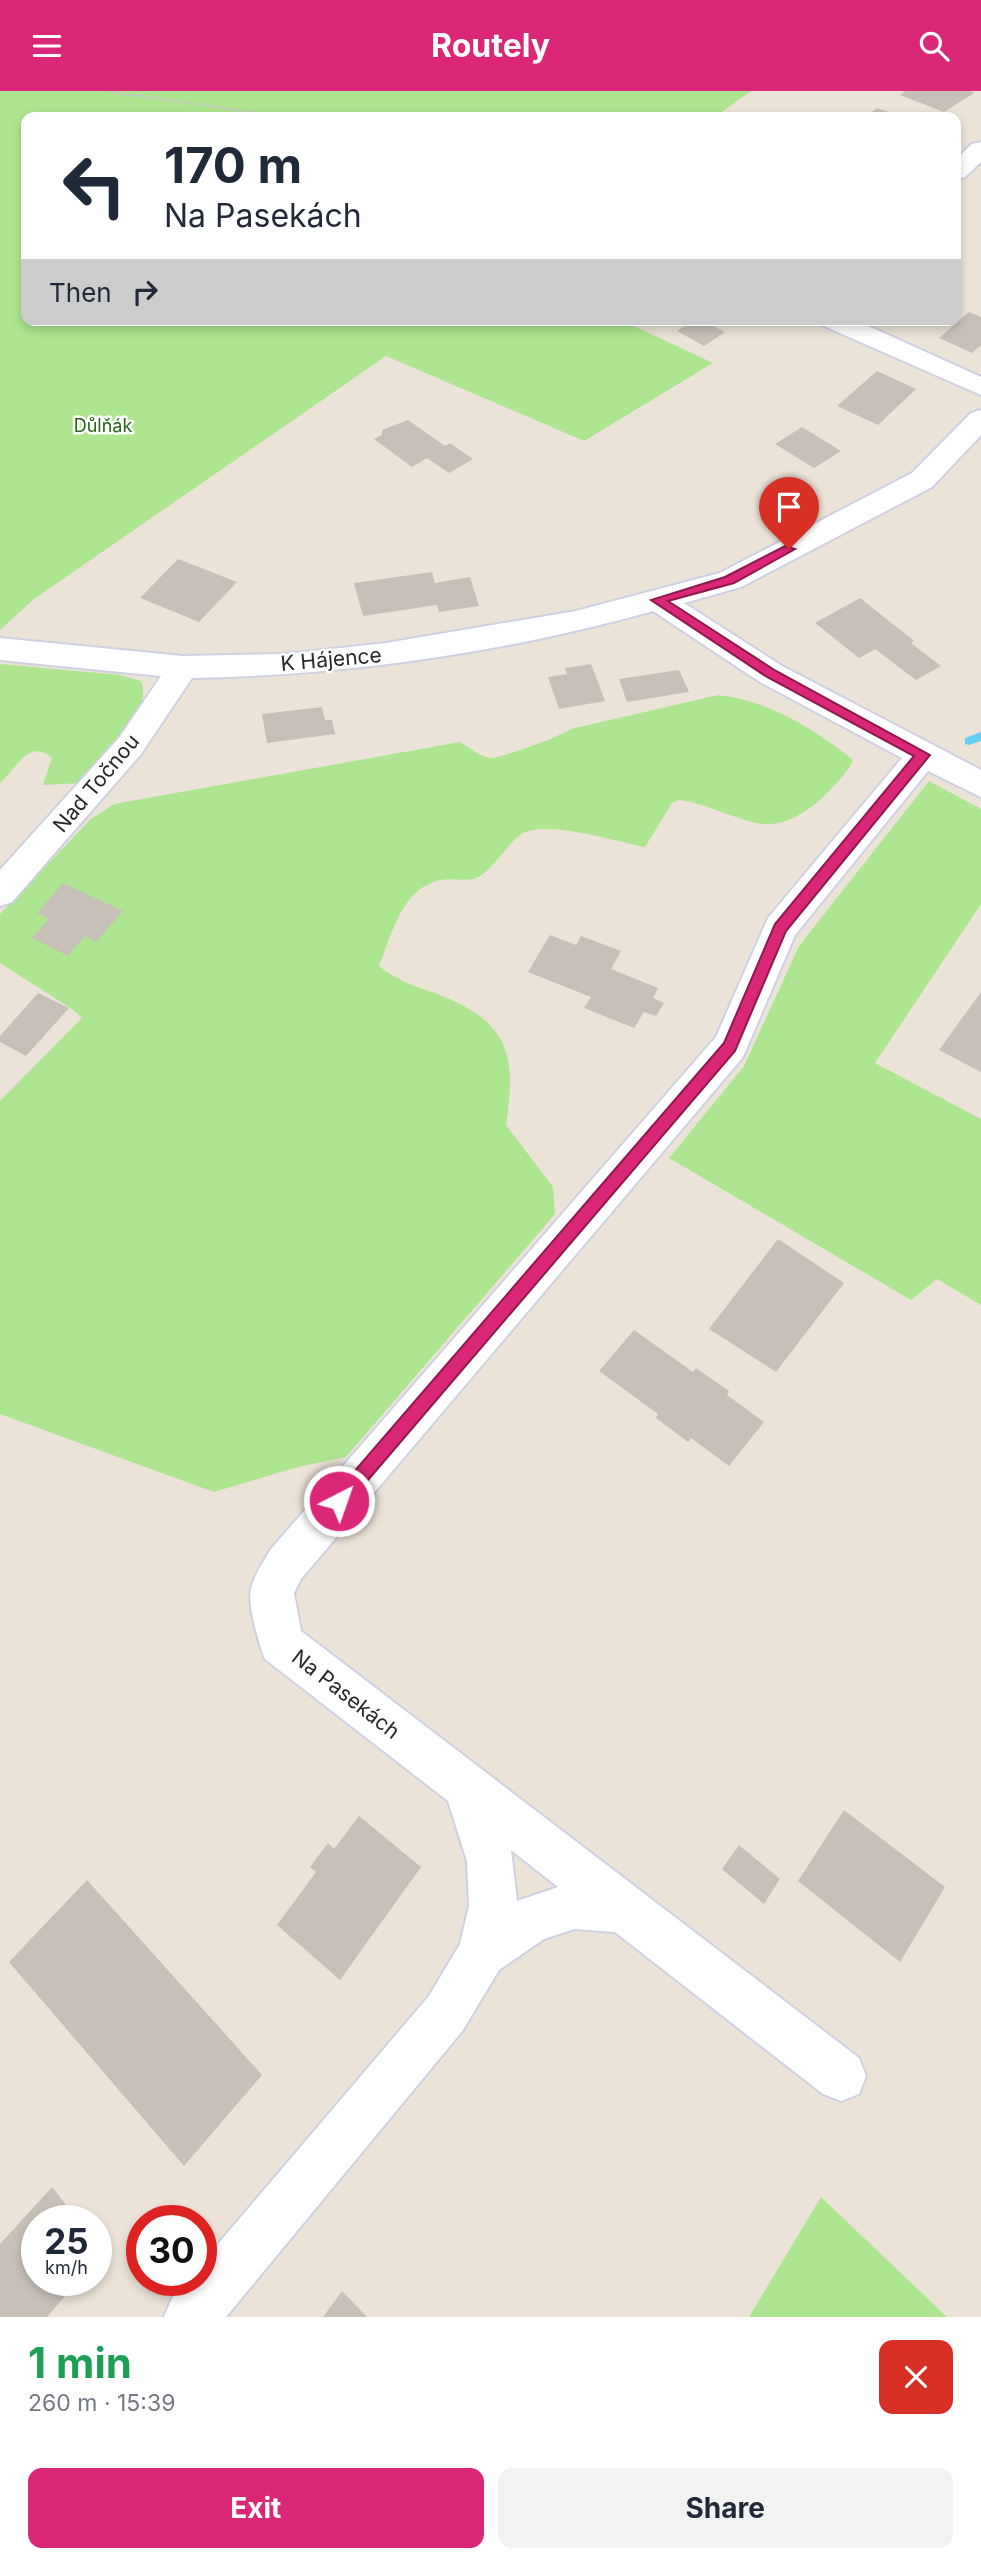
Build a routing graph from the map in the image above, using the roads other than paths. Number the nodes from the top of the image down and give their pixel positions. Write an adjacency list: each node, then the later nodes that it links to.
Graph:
1 (981, 149): 2 (street)
2 (961, 167)
3 (846, 326): 4 (street)
4 (981, 387)
5 (981, 419): 6 (street)
6 (657, 600): 8 (street, K Hájence); 9 (street)
7 (0, 649): 8 (street, K Hájence)
8 (183, 667): 11 (street, Nad Točnou)
9 (923, 755): 10 (street); 12 (street, Na Pasekách)
10 (981, 785)
11 (0, 893)
12 (466, 1786): 13 (street, Na Pasekách); 14 (street)
13 (623, 1907): 14 (street); 15 (street, Na Pasekách)
14 (482, 1953): 16 (street)
15 (841, 2076)
16 (191, 2317)

